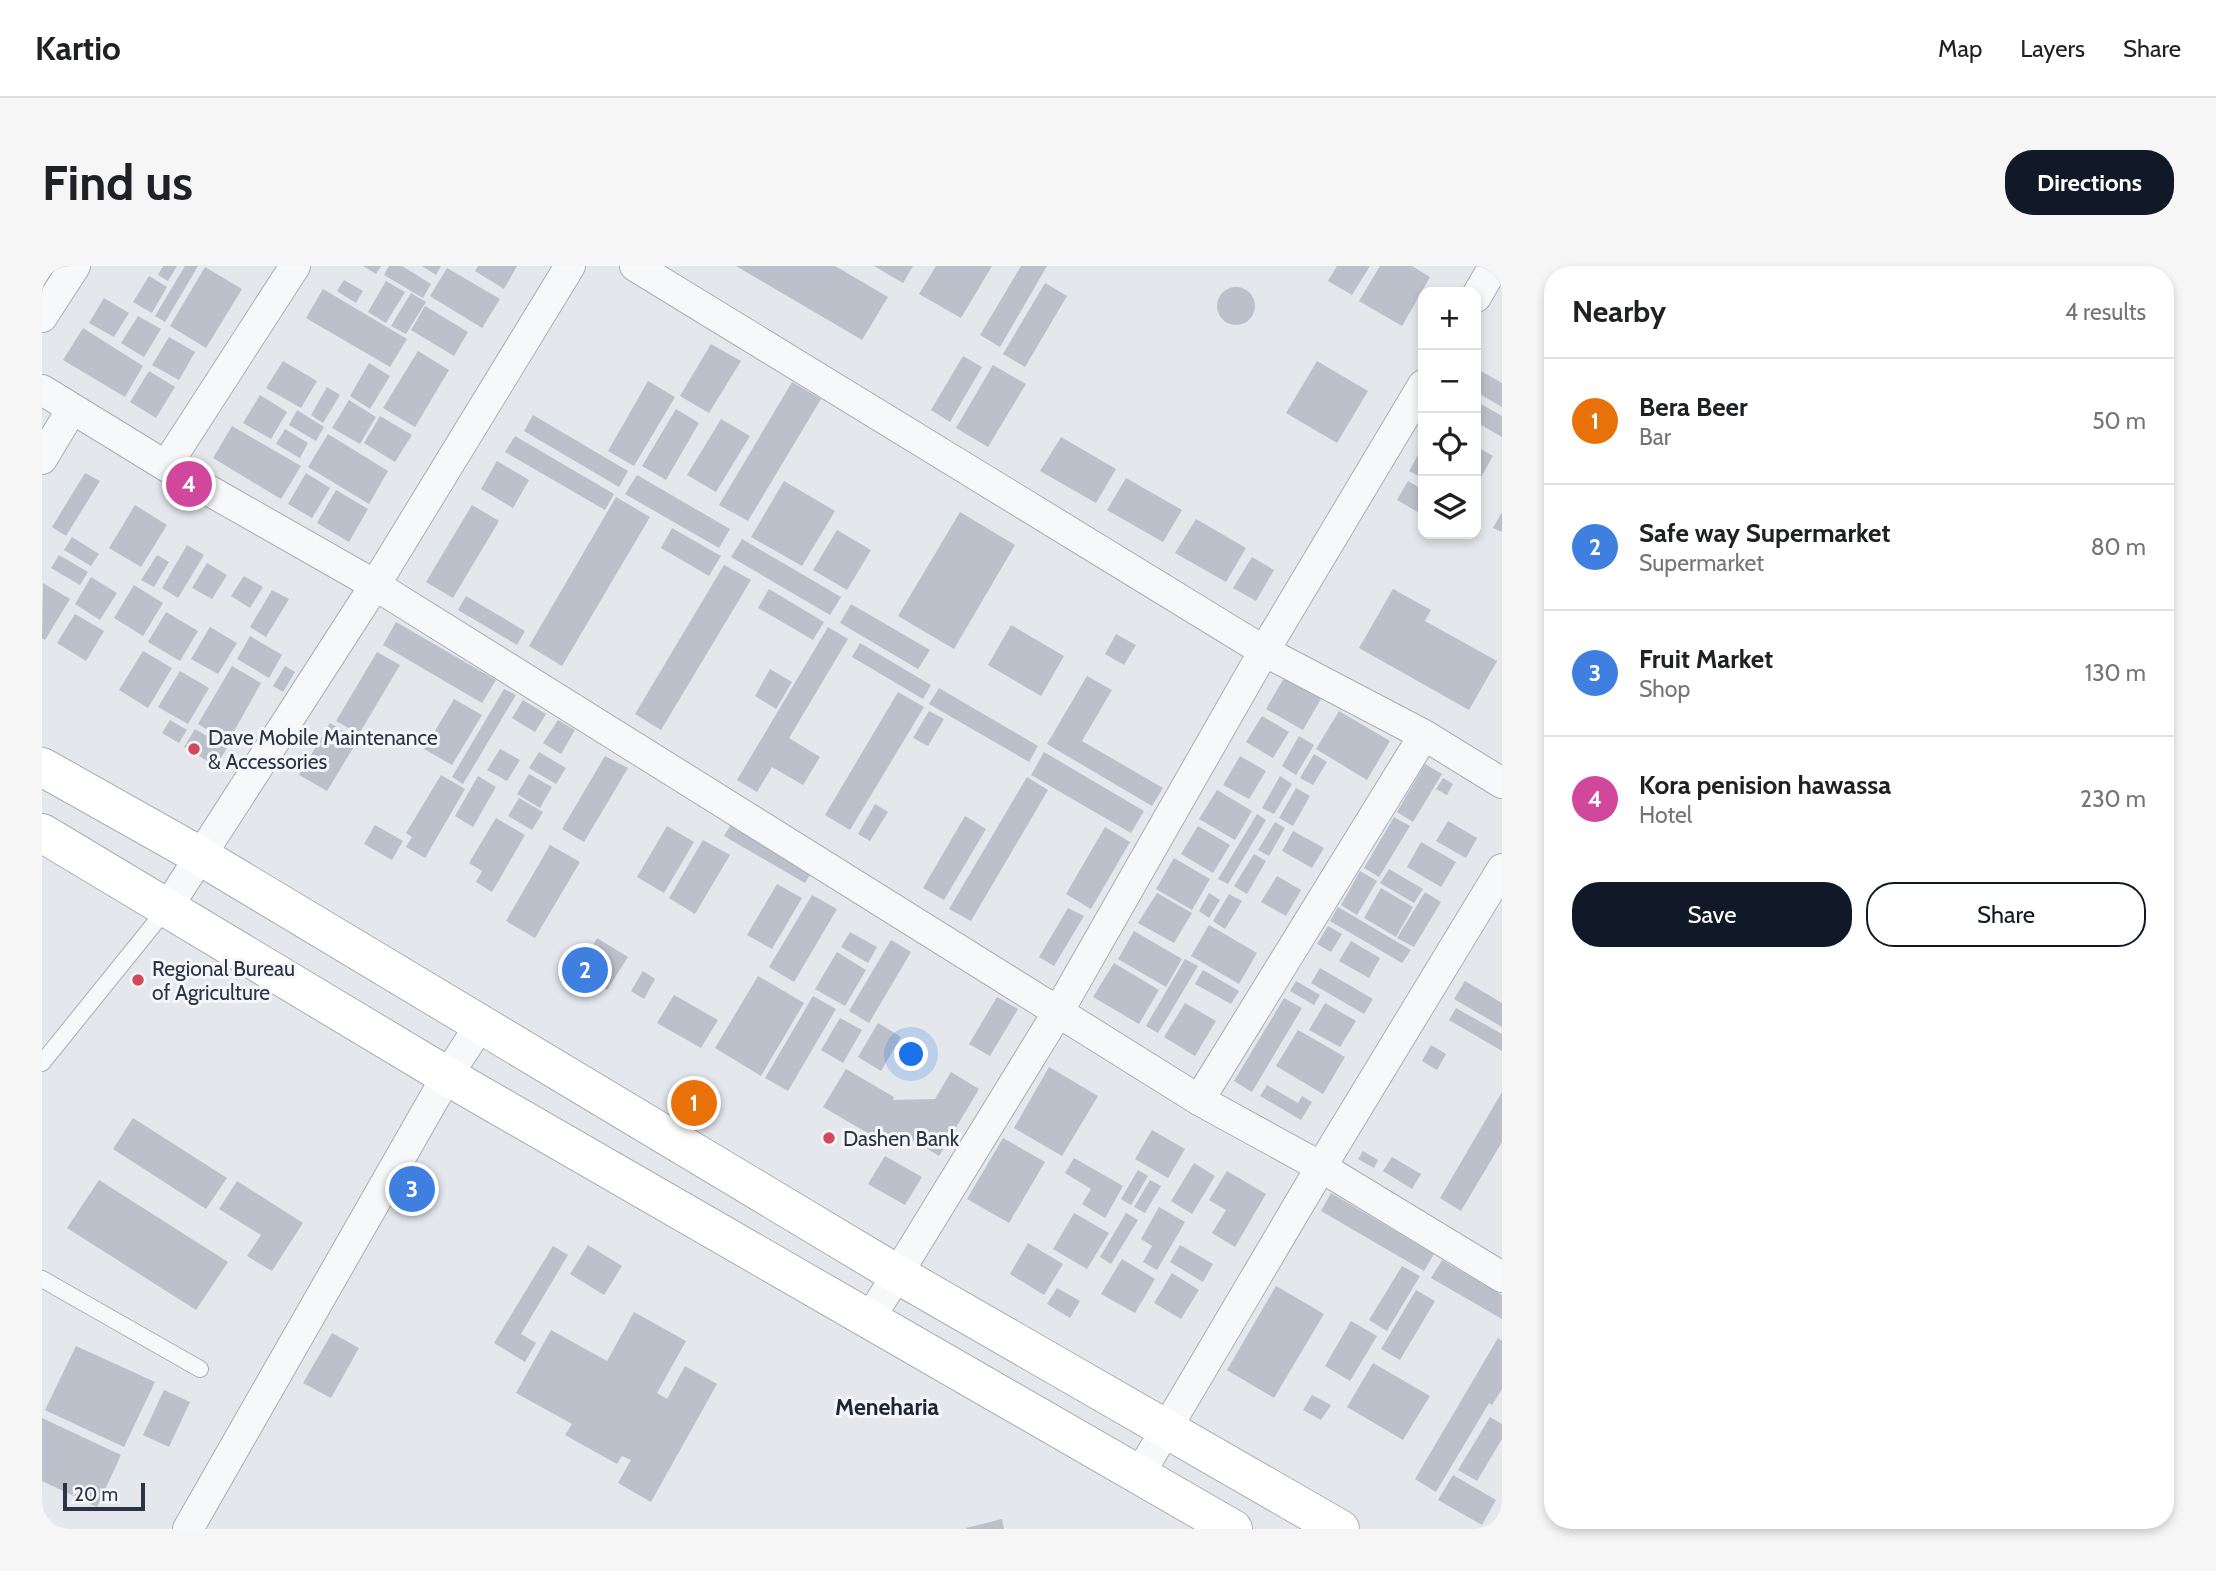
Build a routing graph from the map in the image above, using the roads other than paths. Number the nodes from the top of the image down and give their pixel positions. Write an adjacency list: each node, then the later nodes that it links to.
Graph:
1 (75, 266): 7 (street)
2 (295, 266): 12 (street)
3 (570, 266): 13 (street)
4 (635, 266): 14 (street)
5 (1494, 266): 6 (street)
6 (1481, 288)
7 (42, 317)
8 (42, 390): 10 (street)
9 (1418, 393): 14 (street)
10 (72, 408): 11 (street); 12 (street)
11 (42, 459)
12 (166, 466): 13 (street)
13 (375, 584): 19 (street); 22 (street)
14 (1264, 651): 15 (street); 22 (street)
15 (1424, 735): 17 (street); 26 (street)
16 (42, 767): 19 (main road)
17 (1502, 783)
18 (42, 833): 21 (main road)
19 (202, 858): 21 (street); 23 (main road)
20 (1502, 869): 27 (street)
21 (167, 908): 24 (lane); 25 (main road)
22 (1058, 1012): 26 (street); 28 (street)
23 (481, 1024): 25 (street); 28 (main road)
24 (42, 1063)
25 (447, 1076): 31 (main road); 35 (street)
26 (1199, 1100): 27 (street)
27 (1321, 1167): 29 (street); 33 (street)
28 (897, 1274): 31 (street); 33 (main road)
29 (1502, 1277)
30 (42, 1279): 32 (lane)
31 (869, 1320): 34 (main road)
32 (200, 1369)
33 (1165, 1429): 34 (street); 37 (main road)
34 (1139, 1475): 36 (main road)
35 (188, 1529)
36 (1233, 1529)
37 (1340, 1529)

